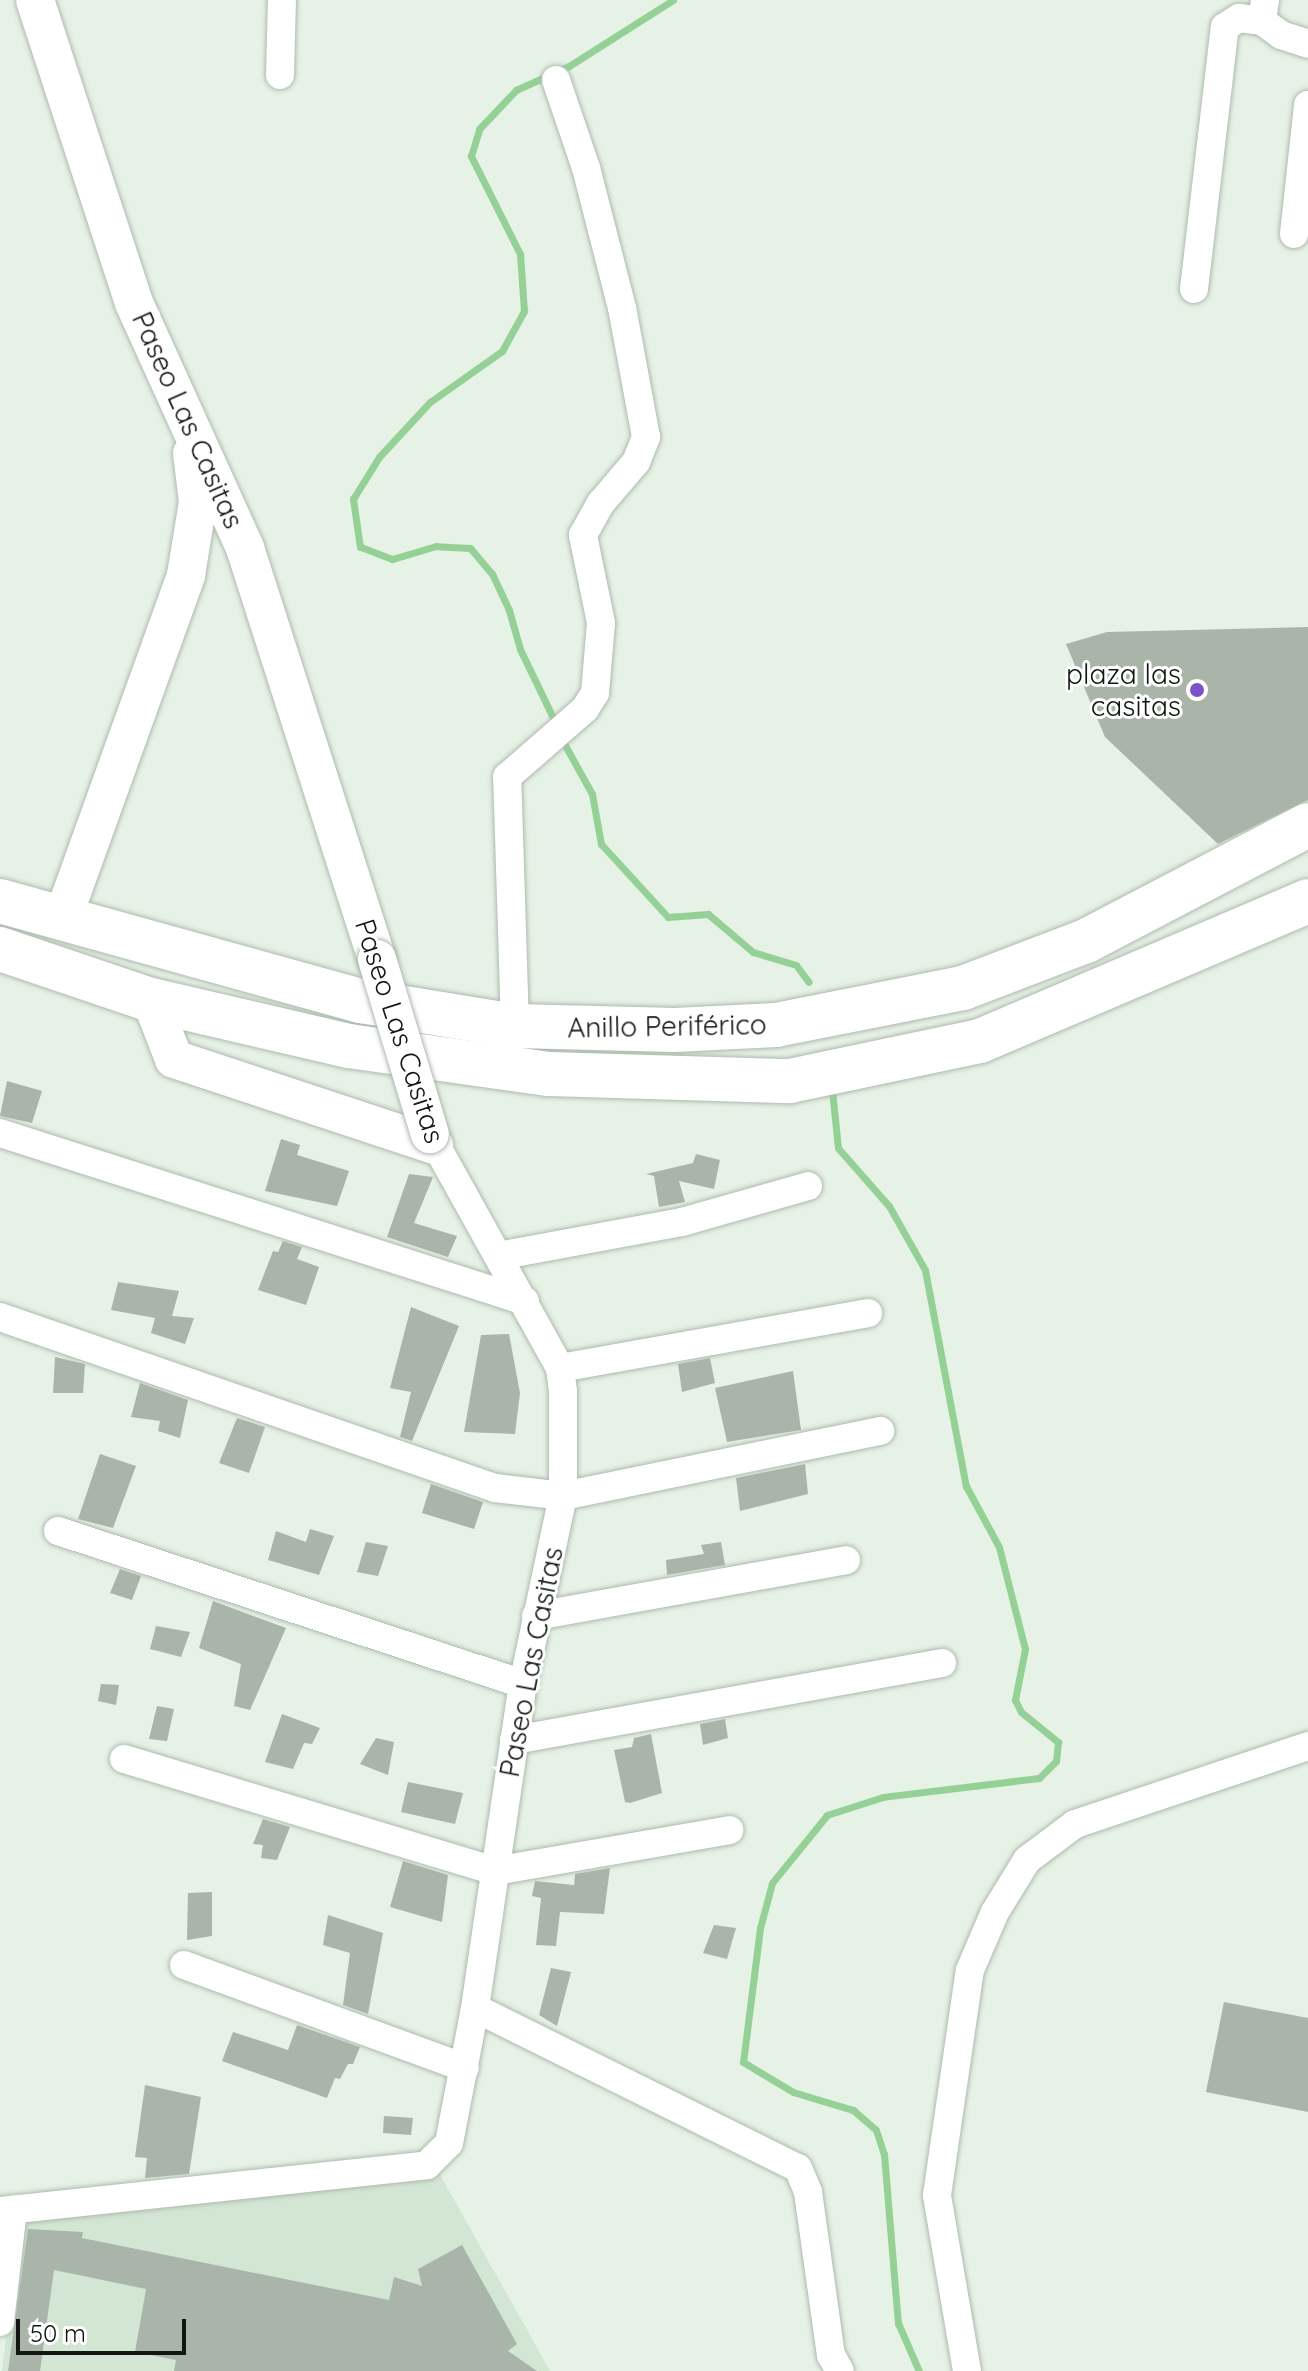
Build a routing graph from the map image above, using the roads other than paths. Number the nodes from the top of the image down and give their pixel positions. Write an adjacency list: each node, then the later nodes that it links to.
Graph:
1 (35, 0): 10 (street, Paseo Las Casitas)
2 (282, 0): 5 (street)
3 (1264, 10): 4 (street); 9 (street)
4 (1308, 44)
5 (280, 75)
6 (556, 80): 19 (street)
7 (1308, 105): 8 (street)
8 (1294, 234)
9 (1194, 289)
10 (188, 418): 11 (street, Paseo Las Casitas); 12 (street)
11 (245, 548): 12 (street); 21 (street, Paseo Las Casitas, bridge)
12 (186, 575): 16 (street)
13 (1308, 825): 19 (highway, Anillo Periférico)
14 (0, 901): 16 (highway, Anillo Periférico)
15 (1308, 901): 18 (highway, Anillo Periférico)
16 (62, 920): 19 (highway, Anillo Periférico)
17 (0, 949): 18 (highway, Anillo Periférico)
18 (151, 1000): 21 (street)
19 (515, 1026)
20 (0, 1133): 24 (street)
21 (432, 1139): 23 (street, Paseo Las Casitas)
22 (808, 1186): 23 (street)
23 (498, 1256): 24 (street, Paseo Las Casitas)
24 (525, 1301): 27 (street, Paseo Las Casitas)
25 (868, 1313): 27 (street)
26 (0, 1317): 29 (street)
27 (560, 1368): 29 (street, Paseo Las Casitas)
28 (880, 1431): 29 (street)
29 (563, 1496): 32 (street, Paseo Las Casitas)
30 (58, 1531): 34 (street)
31 (846, 1560): 32 (street)
32 (536, 1616): 34 (street, Paseo Las Casitas)
33 (942, 1663): 35 (street)
34 (523, 1684): 35 (street, Paseo Las Casitas)
35 (514, 1740): 39 (street, Paseo Las Casitas)
36 (1308, 1746): 46 (street)
37 (124, 1759): 39 (street)
38 (729, 1830): 39 (street)
39 (495, 1871): 41 (street, Paseo Las Casitas)
40 (184, 1965): 42 (street)
41 (475, 2008): 42 (street, Paseo Las Casitas); 45 (street)
42 (465, 2068): 43 (street, Paseo Las Casitas)
43 (7, 2211): 44 (street)
44 (0, 2322)
45 (840, 2371)
46 (967, 2371)

